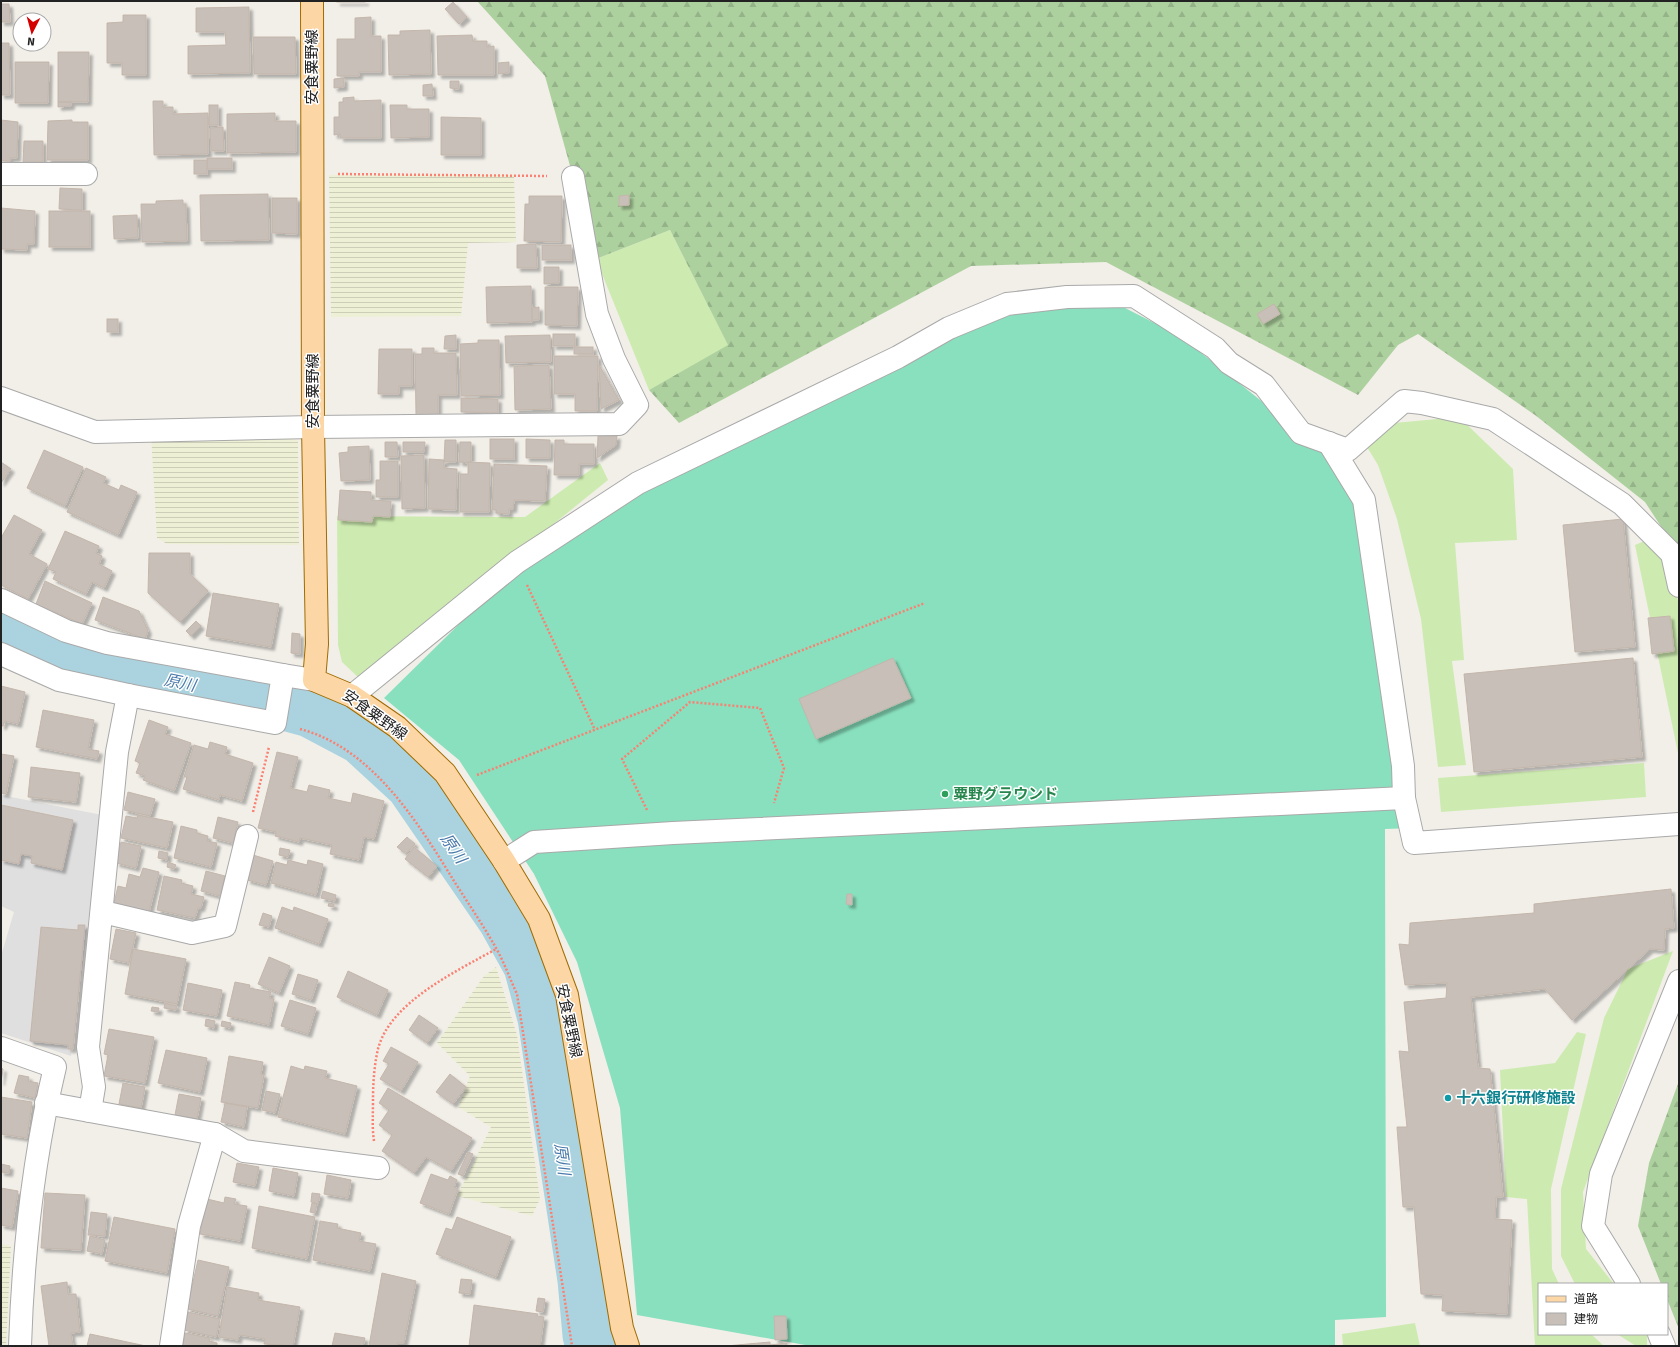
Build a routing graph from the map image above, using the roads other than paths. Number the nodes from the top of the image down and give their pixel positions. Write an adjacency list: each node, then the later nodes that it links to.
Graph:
1 (312, 1): 6 (main road, 安食粟野線)
2 (1, 174): 3 (street)
3 (86, 174)
4 (574, 177): 6 (street)
5 (1, 398): 6 (street)
6 (313, 427): 12 (main road, 安食粟野線)
7 (1329, 443): 8 (street); 14 (street); 15 (street)
8 (1679, 586)
9 (1, 600): 11 (street)
10 (1, 654): 13 (street)
11 (282, 679): 12 (street); 13 (street)
12 (314, 680): 14 (main road, 安食粟野線)
13 (128, 695): 19 (street)
14 (352, 696): 18 (main road, 安食粟野線)
15 (1404, 798): 16 (street); 18 (street)
16 (1679, 824)
17 (247, 836): 19 (street)
18 (504, 861): 30 (main road, 安食粟野線)
19 (103, 912): 23 (street)
20 (1679, 981): 26 (street)
21 (1, 1048): 22 (street)
22 (46, 1103): 23 (street); 28 (street)
23 (90, 1110): 24 (street)
24 (215, 1134): 25 (street); 29 (street)
25 (378, 1168)
26 (1628, 1283)
27 (1659, 1335): 31 (street)
28 (20, 1346)
29 (171, 1346)
30 (628, 1346)
31 (1664, 1346)

